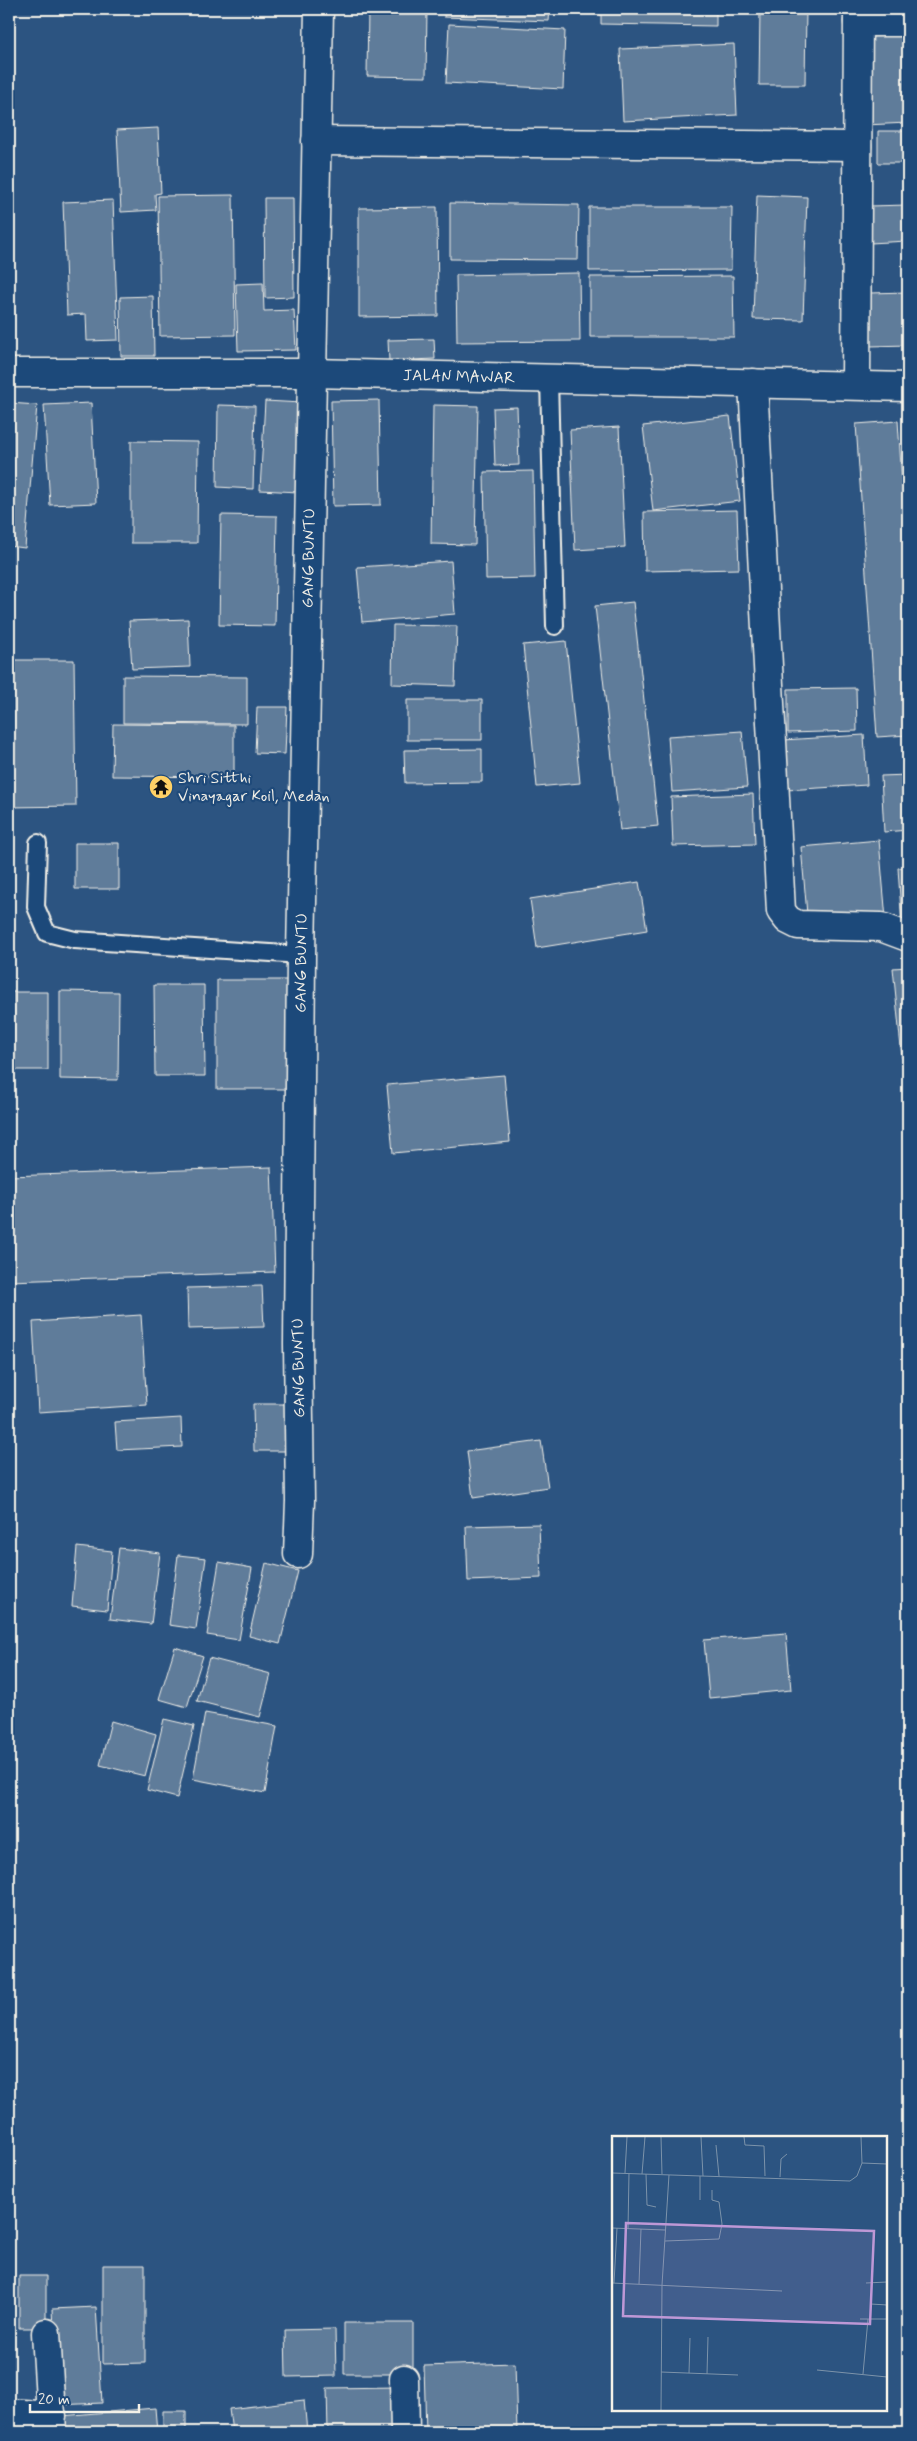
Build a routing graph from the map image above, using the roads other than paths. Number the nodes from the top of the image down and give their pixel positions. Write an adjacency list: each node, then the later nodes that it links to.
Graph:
1 (319, 9): 4 (street, GANG BUNTU)
2 (858, 16): 3 (street); 5 (street)
3 (908, 22)
4 (316, 142): 5 (street); 6 (street, GANG BUNTU)
5 (857, 146): 10 (street)
6 (311, 372): 7 (street, JALAN MAWAR); 8 (street, JALAN MAWAR); 15 (street, GANG BUNTU)
7 (9, 373)
8 (549, 378): 9 (street, JALAN MAWAR); 12 (lane)
9 (753, 383): 10 (street, JALAN MAWAR); 14 (street)
10 (856, 386): 11 (street, JALAN MAWAR)
11 (908, 387)
12 (555, 626)
13 (38, 843): 15 (lane)
14 (908, 937)
15 (301, 955): 16 (street, GANG BUNTU)
16 (298, 1554)
17 (46, 2333): 20 (street)
18 (404, 2379): 21 (street)
19 (9, 2413): 20 (street)
20 (52, 2424)
21 (405, 2432)

